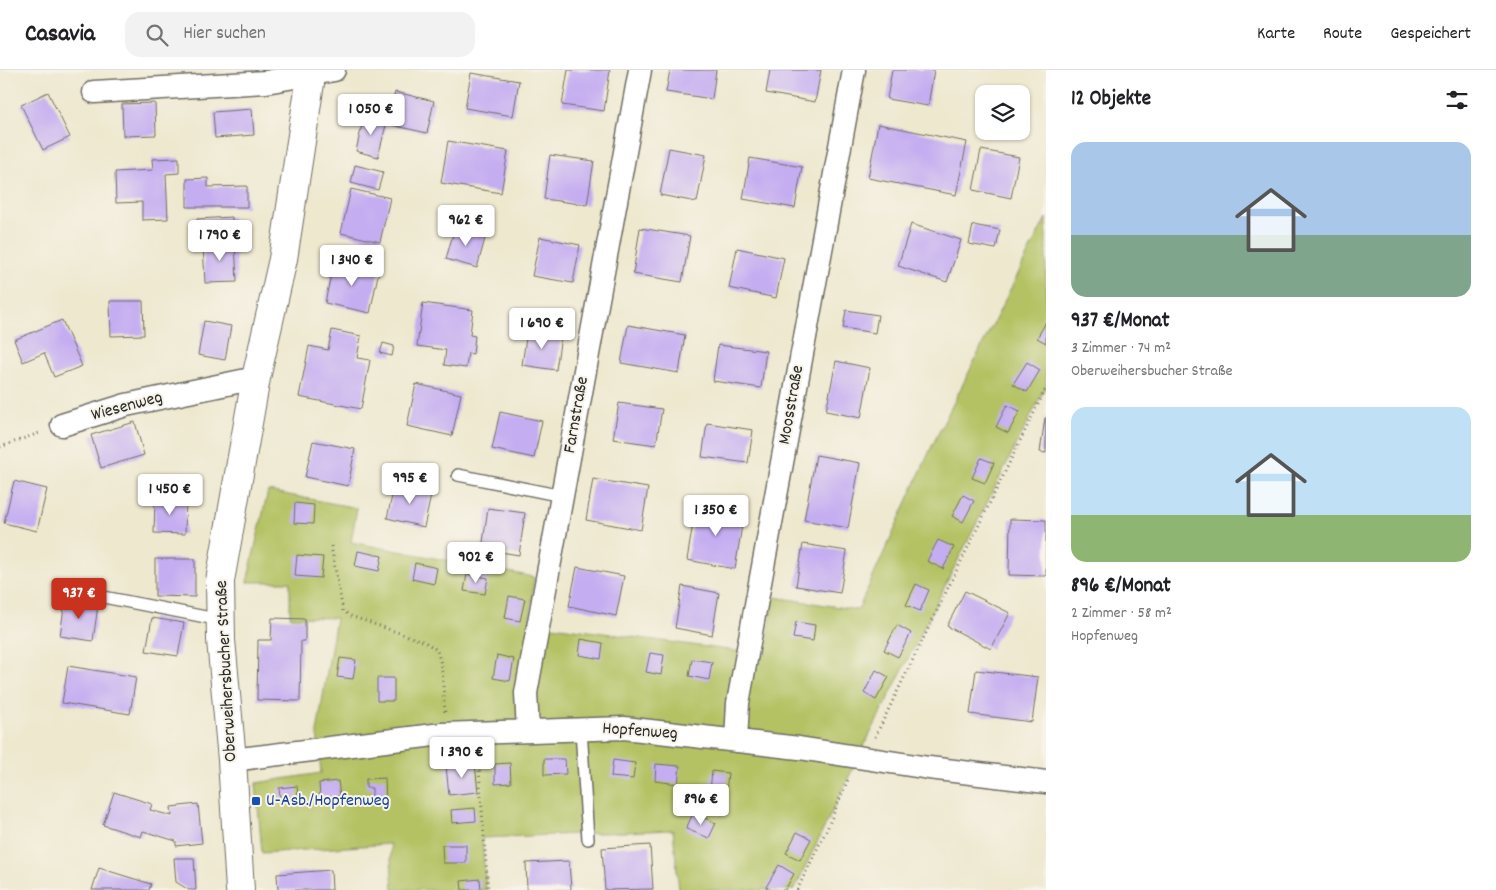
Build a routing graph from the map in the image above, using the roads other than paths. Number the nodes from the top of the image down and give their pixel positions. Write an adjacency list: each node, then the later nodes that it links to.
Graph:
1 (640, 70): 8 (street, Farnstraße)
2 (854, 70): 13 (street, Moosstraße)
3 (319, 71): 4 (street); 5 (street, Oberweihersbucher Straße)
4 (94, 92)
5 (256, 378): 6 (street, Wiesenweg); 10 (street, Oberweihersbucher Straße)
6 (62, 425)
7 (458, 475): 8 (lane)
8 (562, 496): 12 (street, Farnstraße)
9 (73, 591): 10 (lane)
10 (221, 620): 14 (street, Oberweihersbucher Straße)
11 (581, 729): 12 (street, Hopfenweg); 13 (street, Hopfenweg); 16 (lane)
12 (528, 730): 14 (street, Hopfenweg)
13 (736, 741): 15 (street, Hopfenweg)
14 (232, 760): 17 (street, Oberweihersbucher Straße)
15 (1046, 782)
16 (588, 839)
17 (240, 890)

